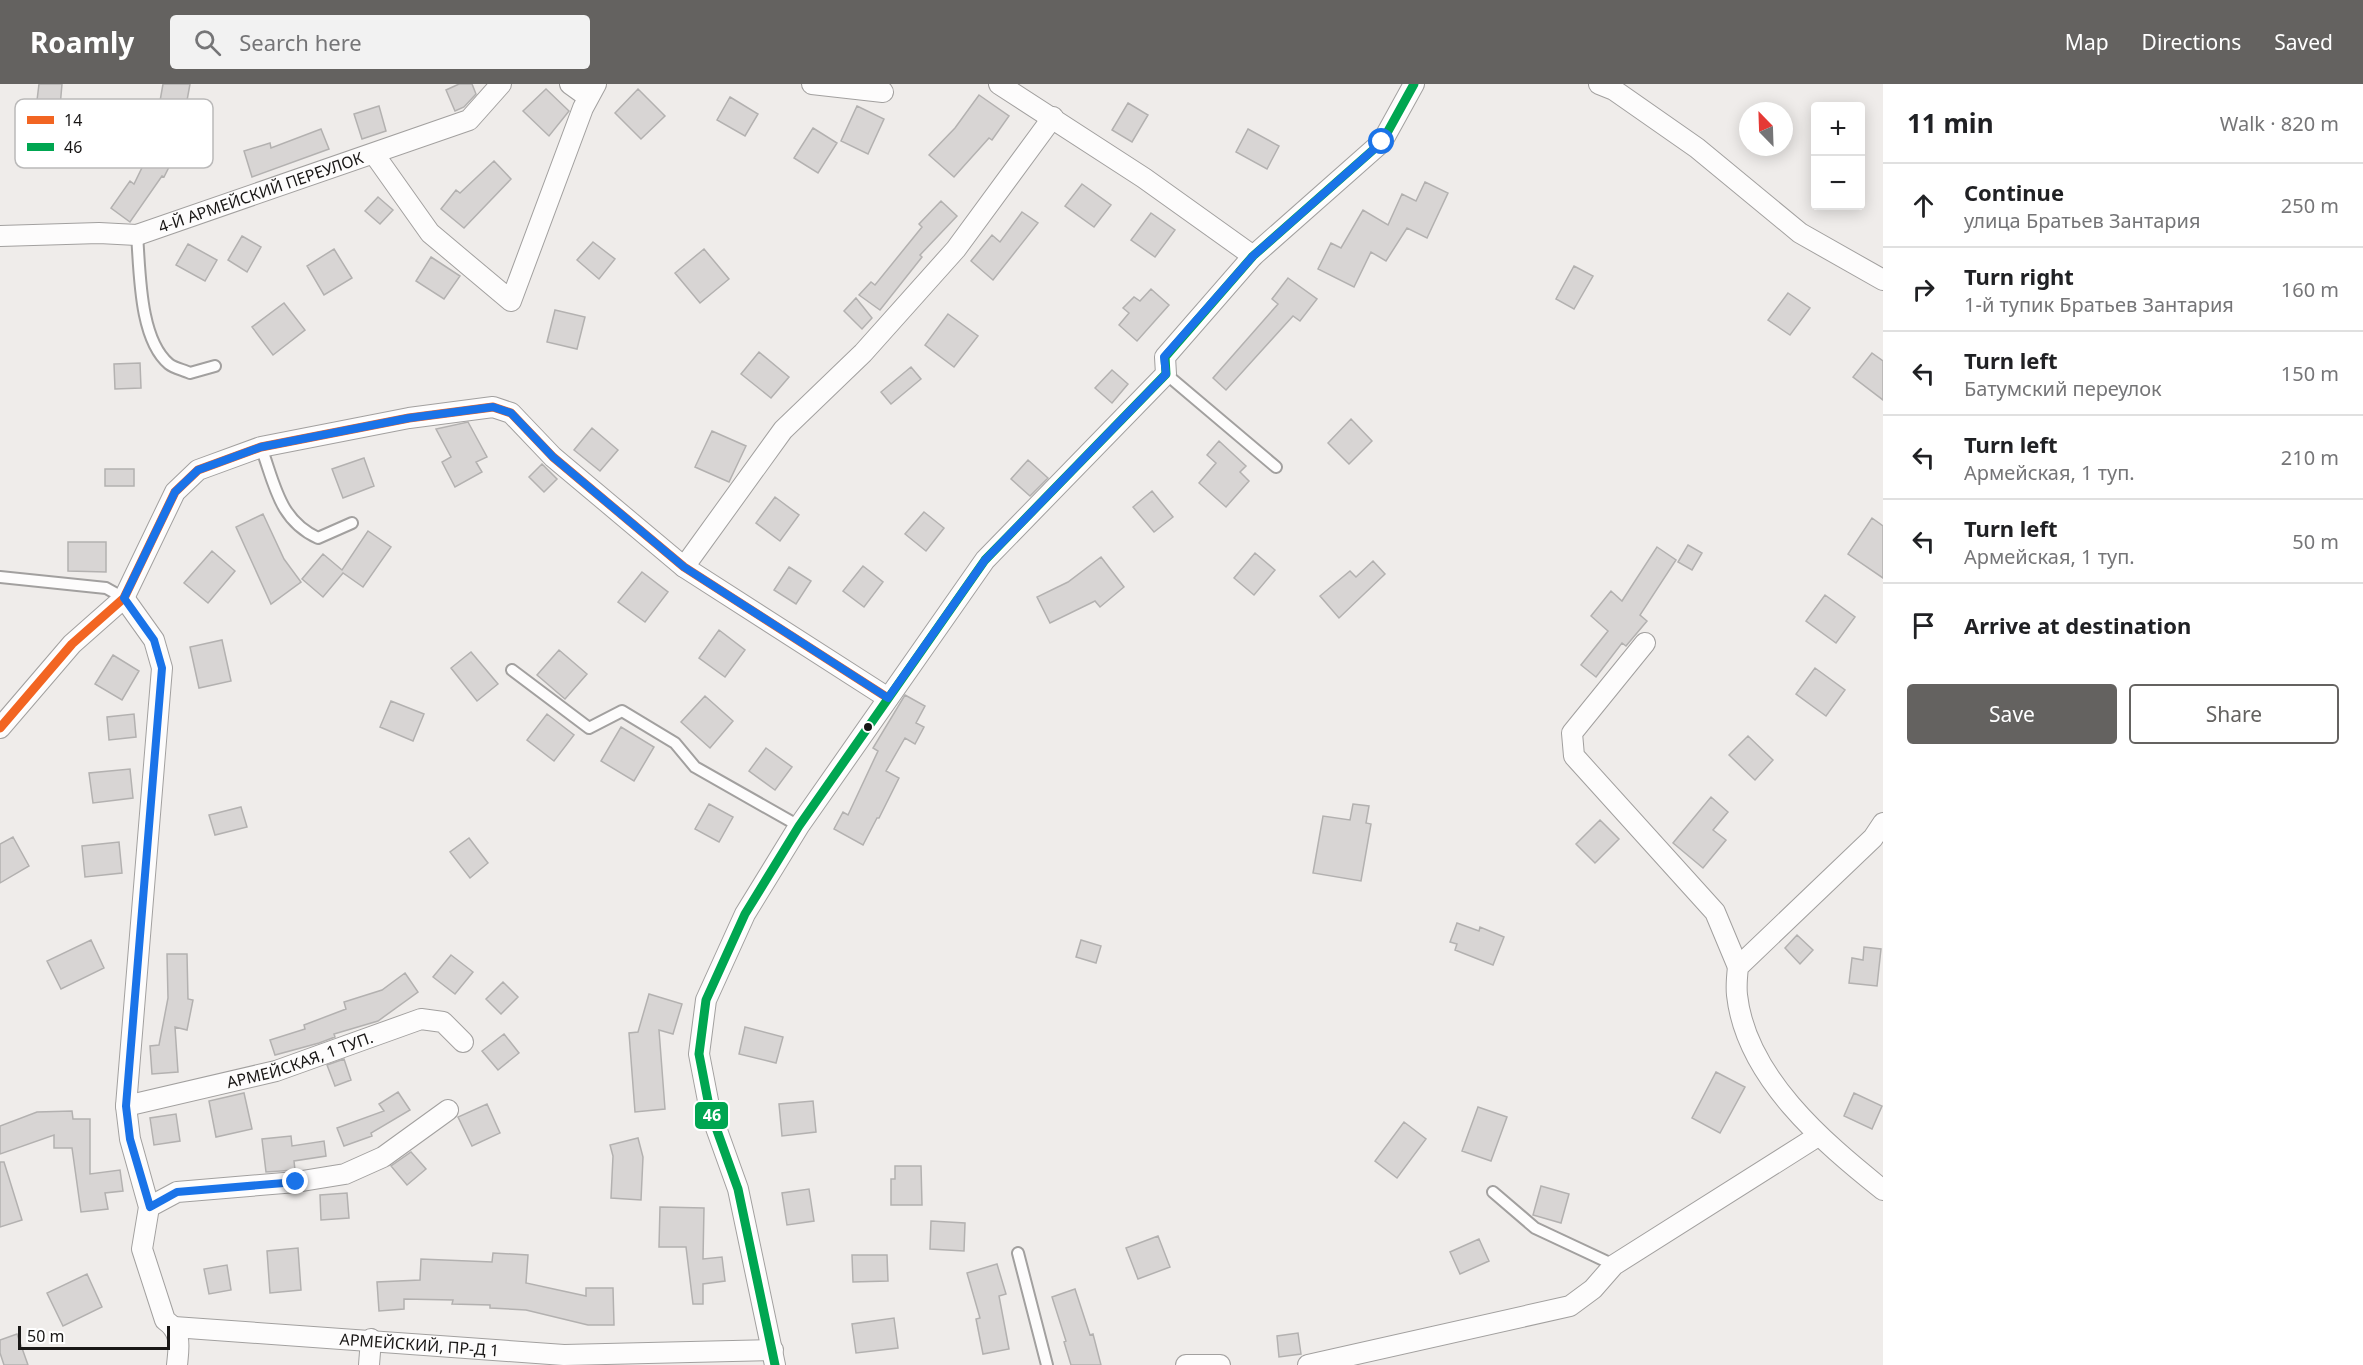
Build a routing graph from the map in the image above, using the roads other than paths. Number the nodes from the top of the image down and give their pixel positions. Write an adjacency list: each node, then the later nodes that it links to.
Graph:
1 (501, 84): 10 (street, 4-Й АРМЕЙСКИЙ ПЕРЕУЛОК)
2 (570, 84): 7 (street)
3 (812, 84): 8 (street)
4 (999, 84): 9 (street)
5 (1414, 84): 13 (street)
6 (1599, 84): 14 (street)
7 (592, 91): 10 (street)
8 (883, 92)
9 (1053, 117): 13 (street); 20 (street)
10 (374, 154): 11 (street, 4-Й АРМЕЙСКИЙ ПЕРЕУЛОК)
11 (137, 235): 12 (street, 4-Й АРМЕЙСКИЙ ПЕРЕУЛОК); 15 (lane)
12 (0, 236)
13 (1253, 256): 16 (street)
14 (1883, 280)
15 (215, 366)
16 (1166, 374): 18 (lane); 25 (street)
17 (261, 447): 19 (lane); 20 (street); 22 (street)
18 (1276, 467)
19 (352, 523)
20 (684, 567): 25 (street)
21 (0, 577): 22 (lane)
22 (124, 598): 26 (street); 31 (street)
23 (1645, 644): 29 (street)
24 (512, 670): 28 (lane)
25 (888, 698): 28 (street)
26 (0, 728)
27 (1883, 823): 29 (street)
28 (799, 826): 41 (street)
29 (1738, 967): 33 (street)
30 (464, 1042): 31 (street, АРМЕЙСКАЯ, 1 ТУП.)
31 (126, 1106): 36 (street)
32 (448, 1110): 36 (street)
33 (1818, 1136): 34 (street); 38 (street)
34 (1883, 1190)
35 (1493, 1192): 38 (lane)
36 (150, 1207): 39 (street)
37 (1018, 1253): 44 (lane)
38 (1614, 1264): 47 (street)
39 (174, 1327): 40 (street, АРМЕЙСКИЙ, ПР-Д 1); 42 (street)
40 (371, 1339): 41 (street, АРМЕЙСКИЙ, ПР-Д 1); 43 (street)
41 (774, 1358)
42 (177, 1365)
43 (369, 1365)
44 (1047, 1365)
45 (1186, 1365): 46 (street)
46 (1220, 1365)
47 (1308, 1365)

